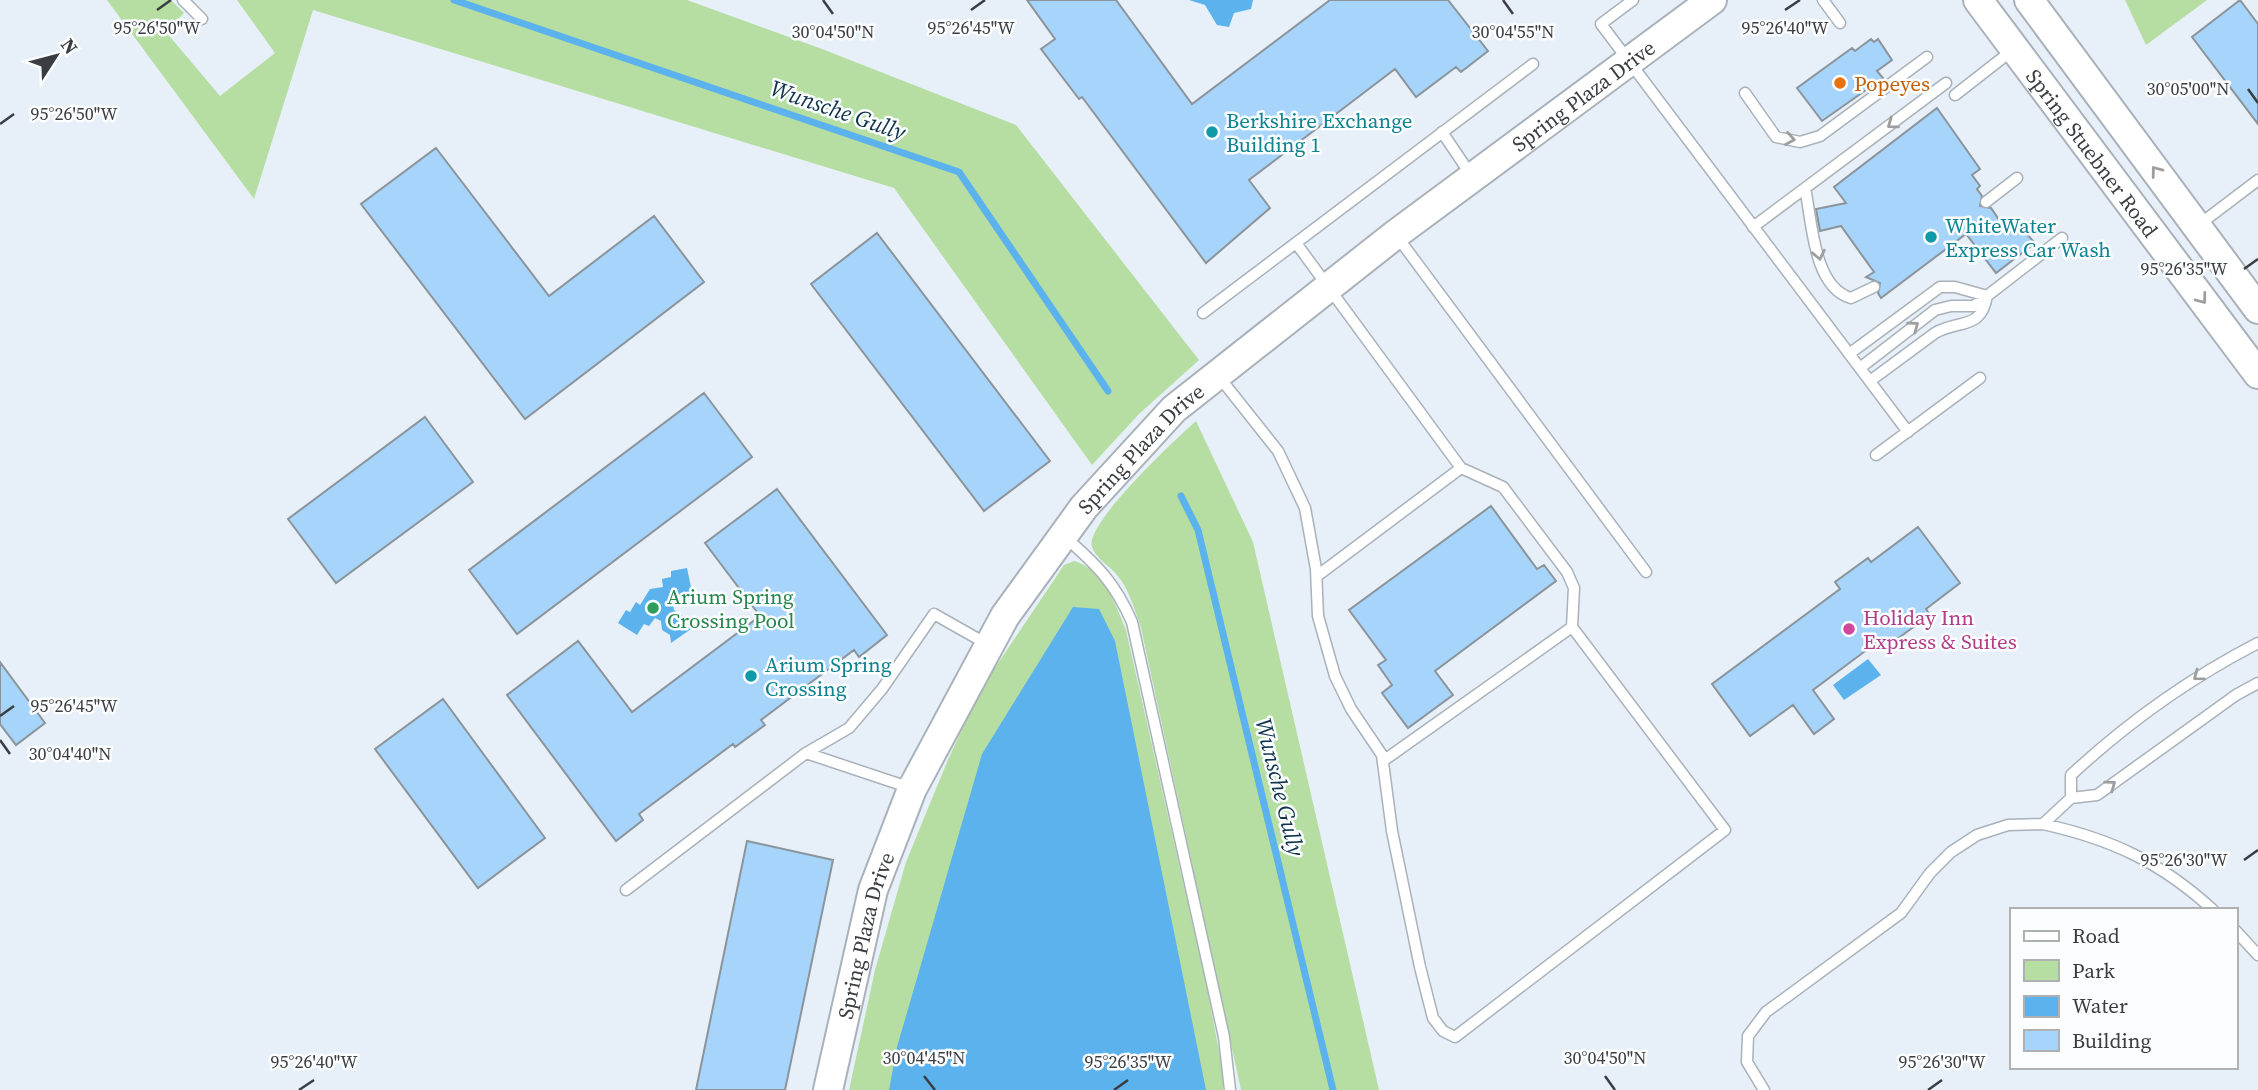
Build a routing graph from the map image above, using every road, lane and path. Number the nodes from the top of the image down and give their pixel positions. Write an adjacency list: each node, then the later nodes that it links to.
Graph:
1 (183, 0): 7 (lane)
2 (1633, 0): 11 (lane)
3 (1712, 0): 11 (street, Spring Plaza Drive)
4 (1823, 0): 8 (lane)
5 (1978, 0): 9 (street, Spring Stuebner Road)
6 (2029, 0): 22 (street, Spring Stuebner Road, one-way to 6)
7 (202, 19)
8 (1840, 23)
9 (2014, 49): 15 (lane); 27 (street, Spring Stuebner Road)
10 (1927, 57): 14 (lane, one-way to 10)
11 (1628, 61): 17 (street, Spring Plaza Drive); 23 (lane)
12 (1533, 64): 16 (lane)
13 (1947, 83): 20 (lane, one-way to 20)
14 (1745, 93)
15 (1955, 95)
16 (1442, 132): 17 (lane); 26 (lane)
17 (1472, 177): 24 (street, Spring Plaza Drive)
18 (2017, 178): 21 (lane)
19 (2258, 180): 22 (lane)
20 (1805, 188): 23 (lane); 29 (lane, one-way to 29)
21 (1986, 202)
22 (2196, 226): 27 (street); 31 (street, Spring Stuebner Road)
23 (1753, 227): 33 (lane)
24 (1396, 234): 28 (street, Spring Plaza Drive); 43 (lane)
25 (2062, 239): 30 (lane)
26 (1296, 243): 28 (lane); 32 (lane)
27 (2161, 245): 36 (street, Spring Stuebner Road, one-way to 36)
28 (1328, 287): 35 (street, Spring Plaza Drive); 41 (lane)
29 (1874, 288)
30 (1987, 296): 33 (lane); 34 (lane, one-way to 30); 38 (lane)
31 (2258, 309)
32 (1203, 313)
33 (1849, 354): 34 (lane)
34 (1860, 368): 38 (lane)
35 (1218, 374): 42 (street, Spring Plaza Drive); 44 (lane)
36 (2258, 374)
37 (1980, 379): 39 (lane)
38 (1870, 381): 39 (lane)
39 (1908, 432): 40 (lane)
40 (1876, 455)
41 (1461, 468): 44 (lane); 45 (lane)
42 (1063, 535): 47 (street, Spring Plaza Drive); 59 (lane)
43 (1646, 572)
44 (1317, 576): 50 (lane)
45 (1572, 627): 50 (lane); 50 (lane)
46 (2258, 643): 52 (lane, one-way to 52)
47 (987, 644): 49 (lane); 51 (street, Spring Plaza Drive)
48 (2258, 683): 52 (lane, one-way to 48)
49 (806, 753): 51 (lane); 54 (lane)
50 (1382, 761)
51 (912, 789): 58 (street, Spring Plaza Drive)
52 (2071, 797): 53 (lane)
53 (2043, 824): 55 (lane); 60 (lane)
54 (626, 890)
55 (2211, 908)
56 (2237, 932): 57 (lane)
57 (2258, 955)
58 (828, 1090)
59 (1230, 1090)
60 (1764, 1090)

